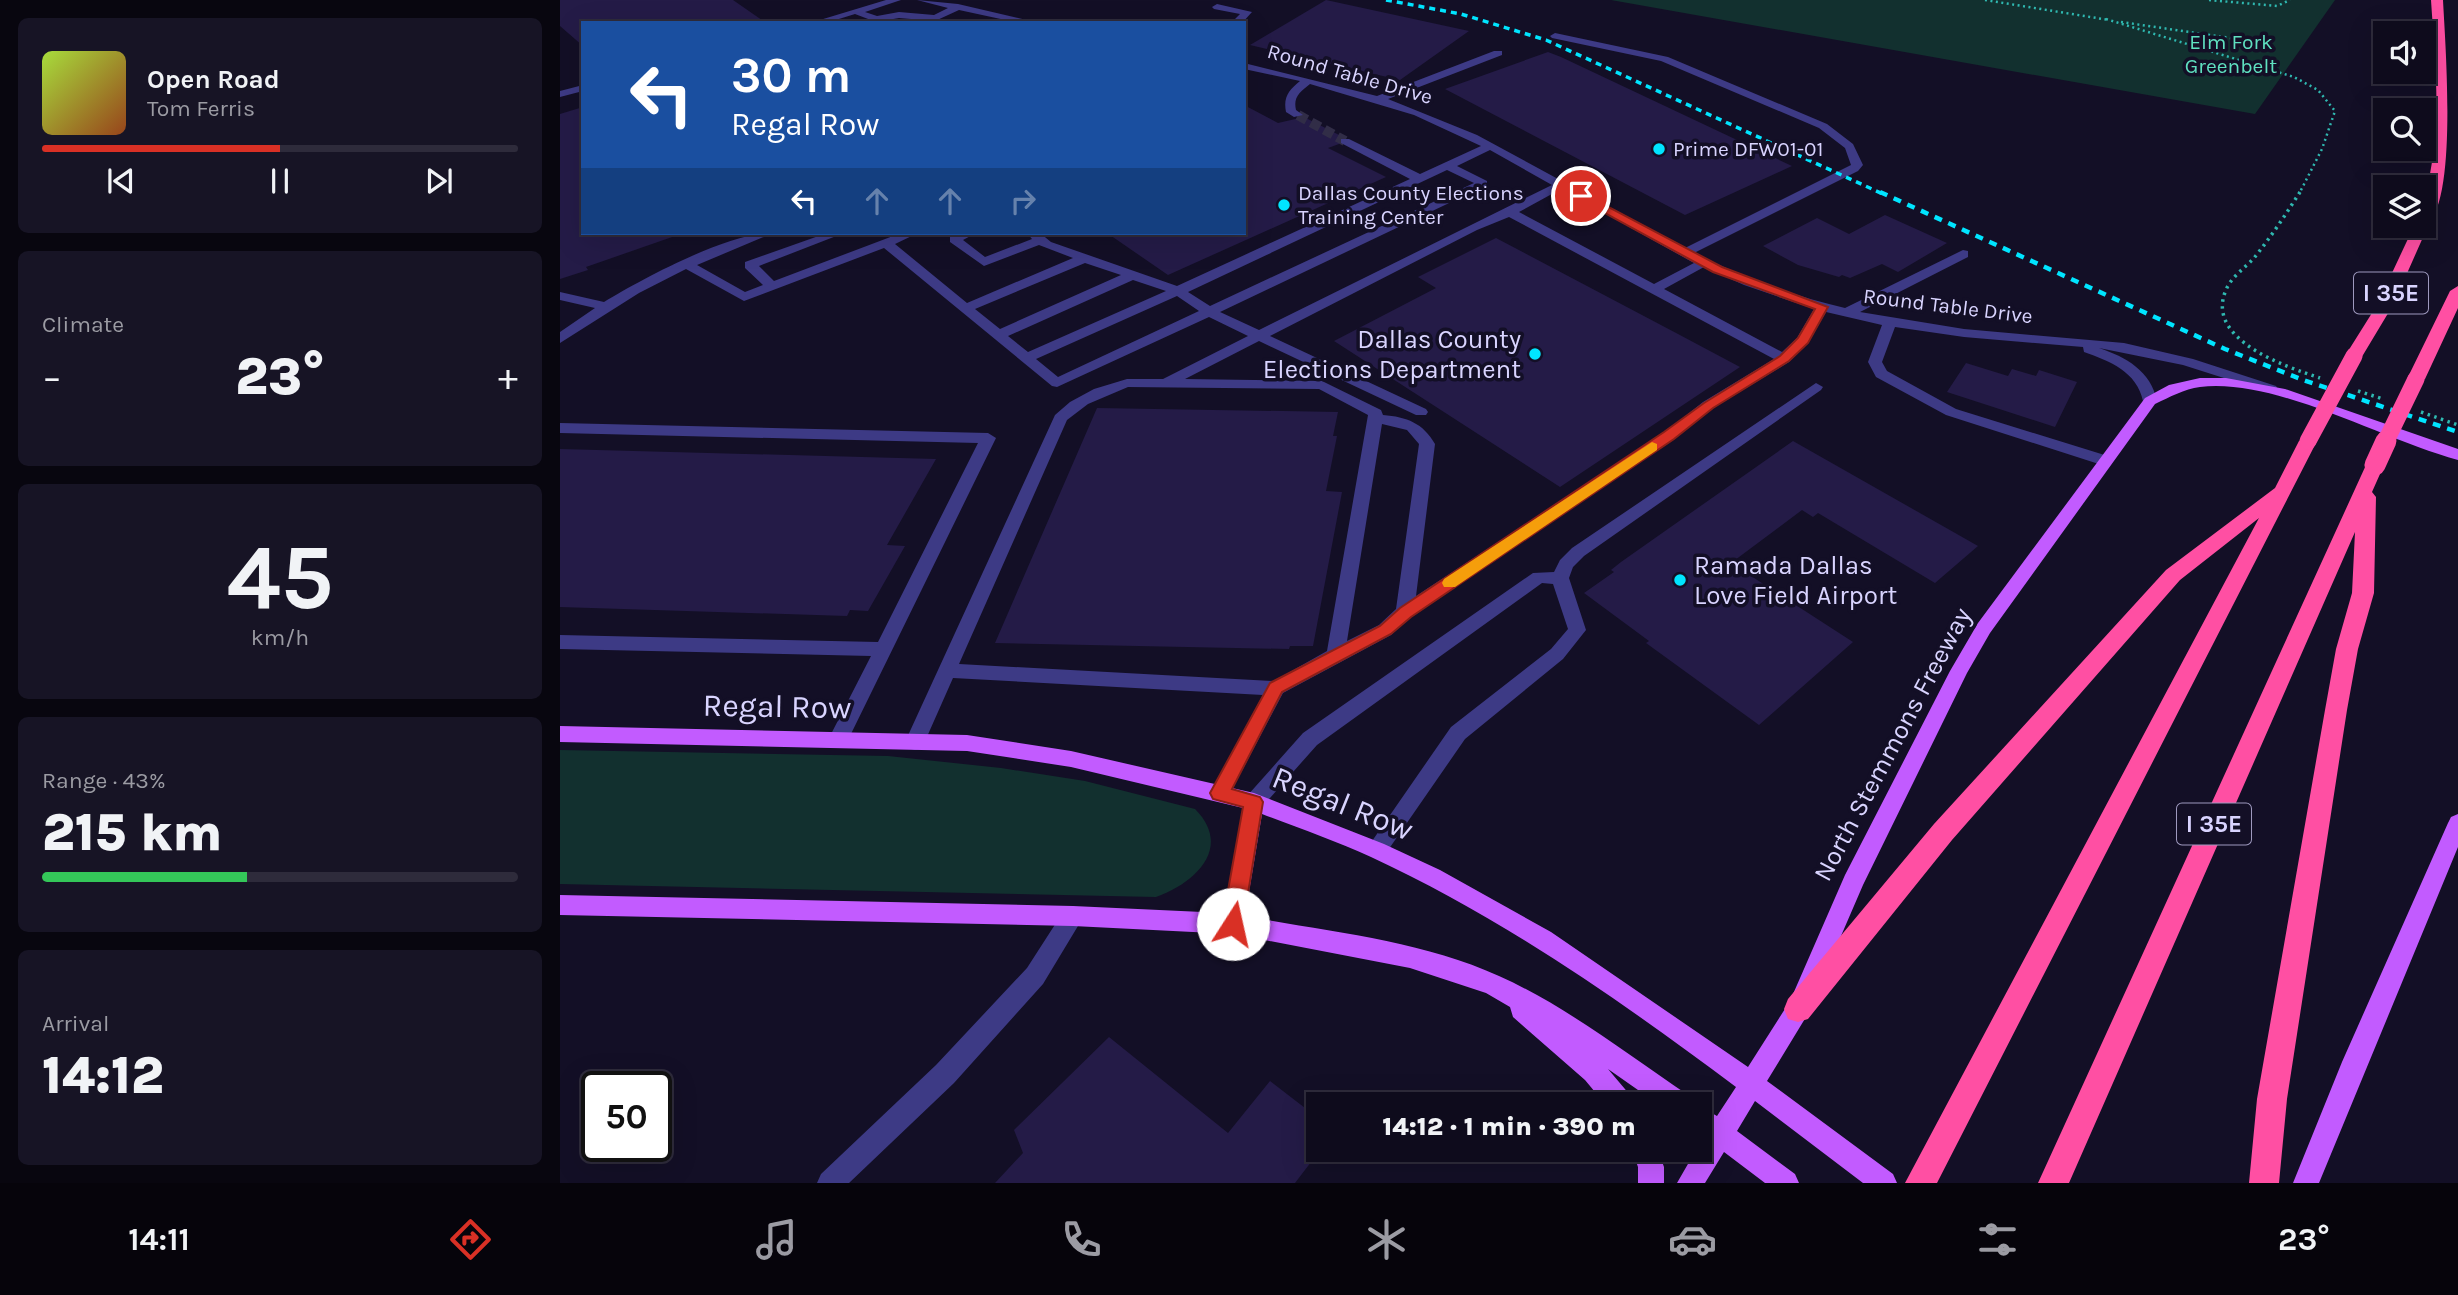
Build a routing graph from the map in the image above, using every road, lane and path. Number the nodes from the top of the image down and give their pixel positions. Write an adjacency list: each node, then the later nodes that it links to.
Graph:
1 (896, 0): 9 (street)
2 (922, 0): 7 (street)
3 (1985, 0): 10 (path)
4 (2209, 0): 5 (path)
5 (2290, 0)
6 (2437, 0): 26 (highway)
7 (958, 7): 9 (street); 12 (street)
8 (1217, 7): 13 (street)
9 (855, 12): 11 (street)
10 (2106, 19): 15 (path); 60 (path)
11 (822, 21)
12 (1024, 21)
13 (1239, 21)
14 (1555, 36): 37 (street)
15 (2258, 42)
16 (1498, 53): 21 (street)
17 (1246, 66): 18 (street, Round Table Drive)
18 (1308, 80): 21 (street, Round Table Drive); 22 (street)
19 (581, 89): 20 (street)
20 (560, 94)
21 (1378, 99): 24 (street, Round Table Drive)
22 (1298, 116)
23 (1345, 141): 27 (street)
24 (1490, 146): 25 (street); 28 (street, Round Table Drive)
25 (1448, 166): 27 (street); 51 (street)
26 (2436, 175)
27 (1420, 179): 45 (street)
28 (1560, 185): 29 (street); 37 (street, Round Table Drive)
29 (1510, 212): 44 (street); 55 (street)
30 (761, 235): 40 (street)
31 (832, 235): 43 (street)
32 (907, 235): 36 (street)
33 (965, 235): 34 (street)
34 (1037, 236): 39 (street)
35 (2416, 238): 75 (highway, I 35E, bridge)
36 (886, 243): 43 (street); 50 (street)
37 (1684, 253): 41 (street, Round Table Drive)
38 (1963, 254): 52 (street)
39 (1085, 258): 42 (street); 50 (street)
40 (684, 263): 43 (street); 48 (street)
41 (1703, 263): 44 (street); 49 (street, Round Table Drive)
42 (1132, 275): 45 (street); 54 (street)
43 (771, 286)
44 (1654, 289): 59 (street)
45 (1178, 291): 51 (street); 58 (street)
46 (2458, 291): 74 (highway, I 35E, bridge)
47 (560, 296): 48 (street)
48 (606, 306): 56 (street)
49 (1822, 307): 52 (street, Round Table Drive); 59 (street)
50 (966, 308): 54 (street)
51 (1209, 312): 55 (street); 58 (street)
52 (1847, 313): 53 (street, Round Table Drive)
53 (1890, 322): 57 (street, Round Table Drive); 73 (street)
54 (998, 335): 58 (street)
55 (1261, 335): 61 (street); 67 (street)
56 (560, 339)
57 (2069, 343): 63 (street, Round Table Drive); 65 (street, Round Table Drive)
58 (1027, 358)
59 (1784, 359): 77 (street)
60 (2329, 381)
61 (1166, 383): 69 (street); 81 (street)
62 (1816, 387): 76 (street)
63 (2271, 390): 65 (main road, North Stemmons Freeway); 72 (main road, North Stemmons Freeway)
64 (2355, 390): 66 (path)
65 (2150, 401): 73 (main road, North Stemmons Freeway)
66 (2394, 403)
67 (1422, 412)
68 (2419, 412): 70 (path)
69 (1375, 419): 77 (street); 80 (street)
70 (2458, 425)
71 (560, 428): 79 (street)
72 (2458, 455)
73 (2105, 461): 94 (main road, North Stemmons Freeway)
74 (2371, 475): 107 (highway, I 35E); 108 (highway)
75 (2285, 487): 94 (highway); 106 (highway, I 35E)
76 (1560, 578): 87 (street); 89 (street)
77 (1405, 612): 80 (street)
78 (564, 646): 79 (street)
79 (883, 649): 84 (street)
80 (1336, 655): 82 (street)
81 (947, 671): 82 (street); 85 (street)
82 (1276, 688): 86 (street)
83 (560, 734): 84 (main road, Regal Row)
84 (838, 740): 85 (main road, Regal Row)
85 (915, 742): 86 (main road, Regal Row)
86 (1220, 793): 87 (main road, Regal Row)
87 (1254, 802): 89 (main road, Regal Row); 92 (main road)
88 (2458, 823): 109 (main road)
89 (1377, 850): 95 (main road, Regal Row)
90 (560, 905): 91 (main road)
91 (1073, 916): 92 (main road); 101 (street)
92 (1233, 924): 93 (main road)
93 (1492, 984): 96 (main road); 97 (main road)
94 (1797, 1009): 95 (main road, North Stemmons Freeway)
95 (1752, 1086): 99 (main road, North Stemmons Freeway); 105 (main road, Regal Row)
96 (1611, 1092)
97 (1662, 1092)
98 (1712, 1127): 99 (main road)
99 (1721, 1133): 103 (main road, North Stemmons Freeway); 104 (main road)
100 (1649, 1162): 102 (main road)
101 (830, 1183)
102 (1651, 1183)
103 (1690, 1183)
104 (1786, 1183)
105 (1884, 1183)
106 (1920, 1183)
107 (2053, 1183)
108 (2264, 1183)
109 (2306, 1183)

